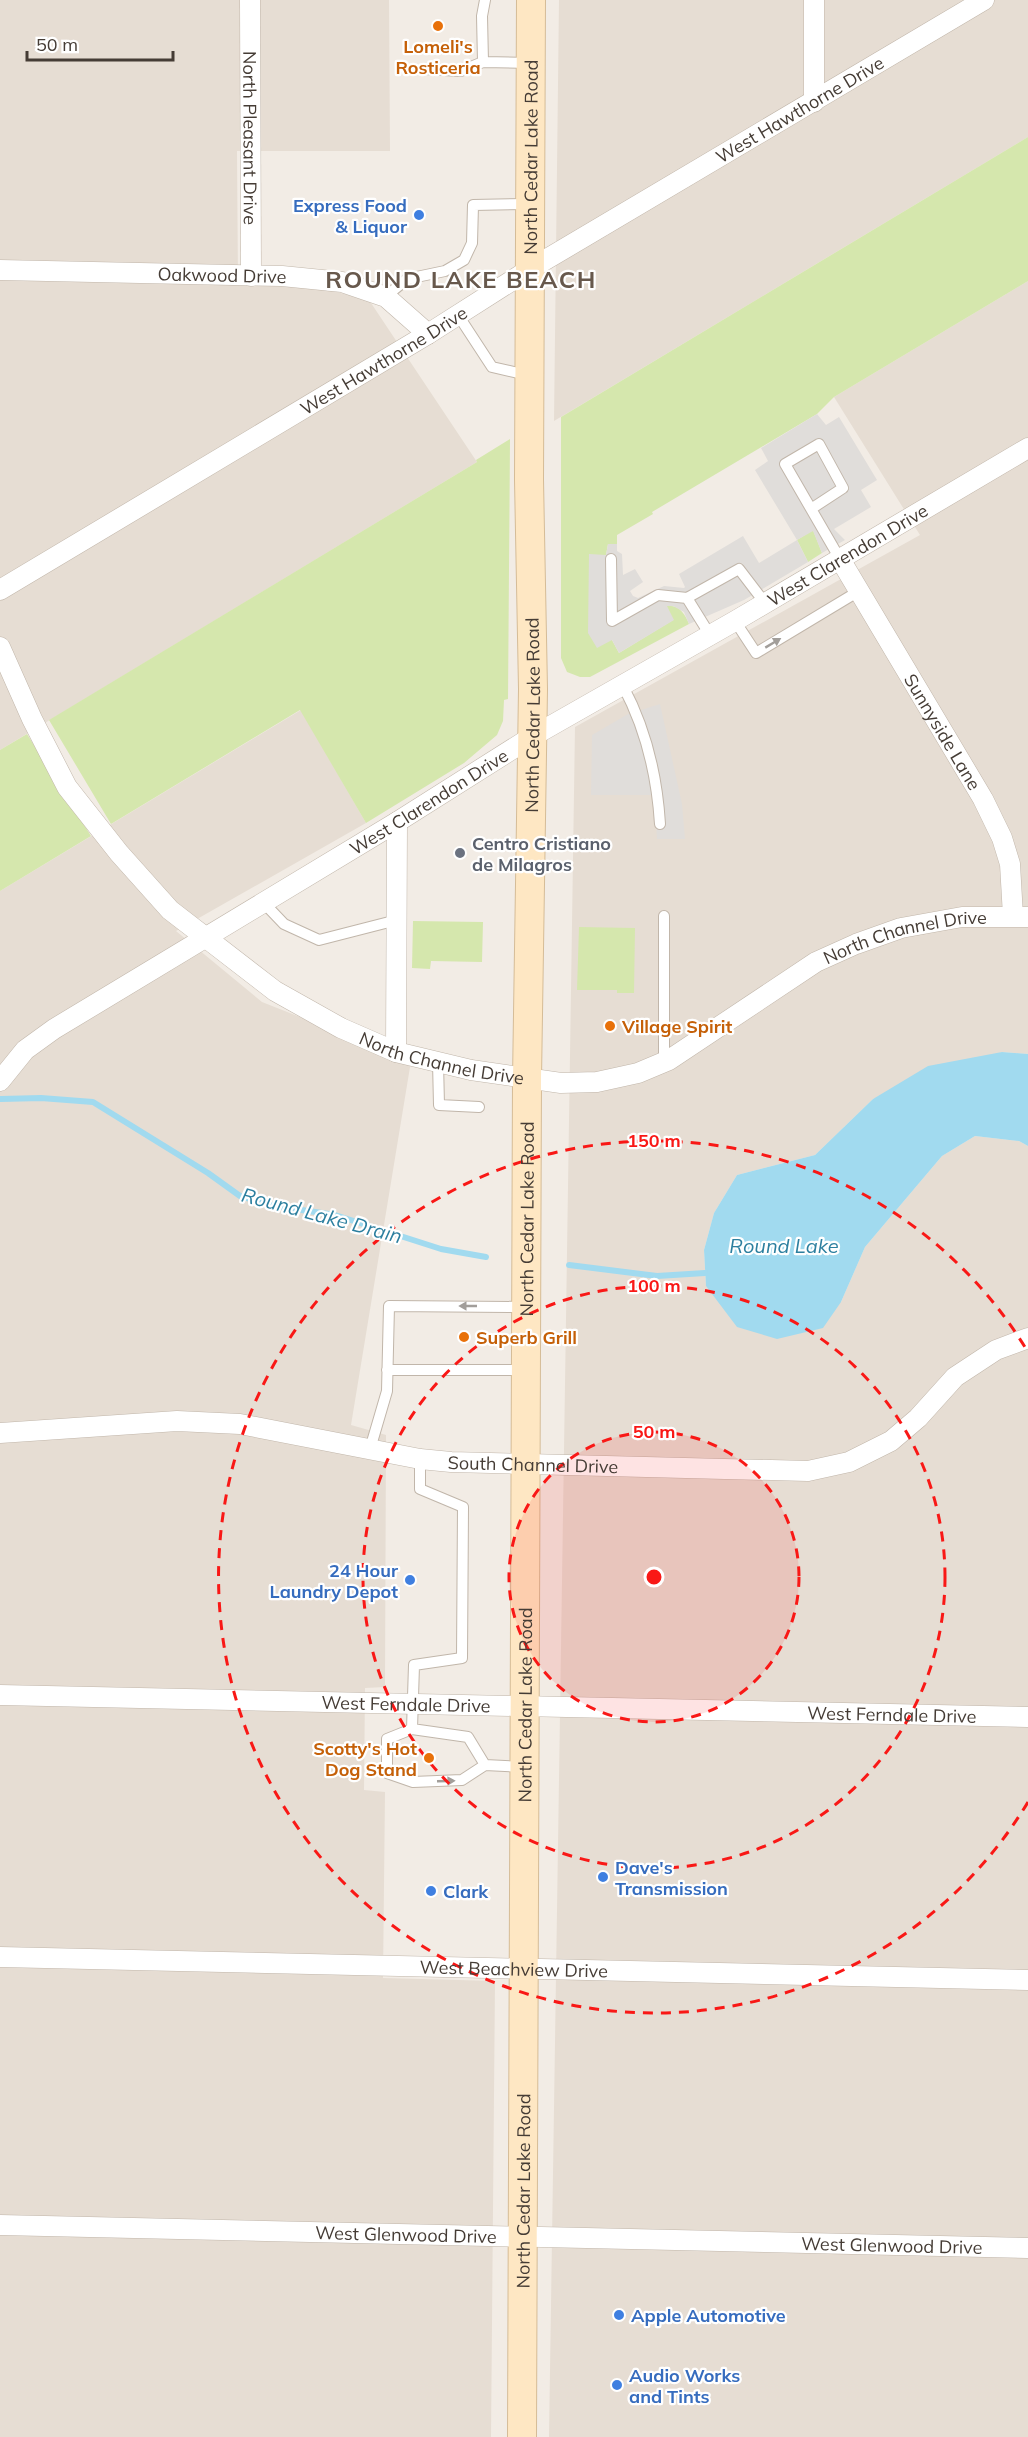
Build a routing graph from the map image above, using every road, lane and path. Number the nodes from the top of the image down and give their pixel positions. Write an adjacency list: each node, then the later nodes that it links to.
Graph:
1 (250, 0): 13 (street, North Pleasant Drive)
2 (485, 0): 6 (lane)
3 (531, 0): 7 (main road, North Cedar Lake Road)
4 (814, 0): 9 (street)
5 (984, 0): 9 (street, West Hawthorne Drive)
6 (483, 62): 7 (lane); 8 (lane)
7 (531, 63): 10 (main road, North Cedar Lake Road)
8 (425, 69)
9 (814, 102): 11 (street, West Hawthorne Drive)
10 (531, 204): 11 (main road, North Cedar Lake Road); 14 (lane)
11 (530, 269): 15 (street, West Hawthorne Drive); 17 (main road, North Cedar Lake Road)
12 (0, 270): 13 (street, Oakwood Drive)
13 (251, 276): 14 (street, Oakwood Drive)
14 (385, 297): 16 (street, Oakwood Drive)
15 (458, 315): 16 (street, West Hawthorne Drive); 17 (lane)
16 (428, 334): 22 (street, West Hawthorne Drive)
17 (530, 375): 30 (main road, North Cedar Lake Road)
18 (1028, 448): 21 (street, West Clarendon Drive)
19 (811, 508): 19 (lane); 21 (lane)
20 (611, 559): 24 (lane)
21 (840, 559): 23 (street, Sunnyside Lane); 25 (street, West Clarendon Drive)
22 (0, 590)
23 (859, 591): 26 (lane, one-way to 23); 35 (street, Sunnyside Lane)
24 (687, 598): 25 (lane); 27 (lane)
25 (765, 603): 26 (street, West Clarendon Drive)
26 (735, 621): 27 (street, West Clarendon Drive)
27 (710, 635): 29 (street, West Clarendon Drive)
28 (0, 647): 37 (street, North Channel Drive)
29 (623, 686): 30 (street, West Clarendon Drive); 32 (lane)
30 (533, 736): 31 (street, West Clarendon Drive); 41 (main road, North Cedar Lake Road)
31 (397, 822): 33 (street, West Clarendon Drive); 36 (street)
32 (660, 824)
33 (263, 902): 36 (lane); 37 (street, West Clarendon Drive)
34 (663, 916): 40 (lane)
35 (1020, 916): 40 (street, North Channel Drive)
36 (397, 920): 38 (street)
37 (204, 938): 38 (street, North Channel Drive); 42 (street, West Clarendon Drive)
38 (396, 1052): 39 (street, North Channel Drive)
39 (438, 1062): 41 (street, North Channel Drive); 43 (lane)
40 (663, 1062): 41 (street, North Channel Drive)
41 (527, 1079): 44 (main road, North Cedar Lake Road)
42 (0, 1081)
43 (479, 1107)
44 (526, 1306): 46 (main road, North Cedar Lake Road); 47 (lane, one-way to 47)
45 (1028, 1338): 51 (street, South Channel Drive)
46 (526, 1370): 47 (lane); 51 (main road, North Cedar Lake Road)
47 (387, 1371): 49 (lane)
48 (0, 1433): 49 (street, South Channel Drive)
49 (370, 1449): 50 (street, South Channel Drive)
50 (420, 1459): 51 (street, South Channel Drive); 53 (lane)
51 (526, 1465): 54 (main road, North Cedar Lake Road)
52 (0, 1695): 53 (street, West Ferndale Drive)
53 (414, 1703): 54 (street, West Ferndale Drive); 56 (lane)
54 (525, 1705): 55 (street, West Ferndale Drive); 58 (main road, North Cedar Lake Road)
55 (1028, 1717)
56 (412, 1730): 57 (lane); 57 (lane, one-way to 57)
57 (485, 1765): 58 (lane)
58 (525, 1767): 60 (main road, North Cedar Lake Road)
59 (0, 1957): 60 (street, West Beachview Drive)
60 (524, 1969): 61 (street, West Beachview Drive); 63 (main road, North Cedar Lake Road)
61 (1028, 1980)
62 (0, 2226): 63 (street, West Glenwood Drive)
63 (523, 2237): 64 (street, West Glenwood Drive); 65 (main road, North Cedar Lake Road)
64 (1028, 2248)
65 (522, 2437)

